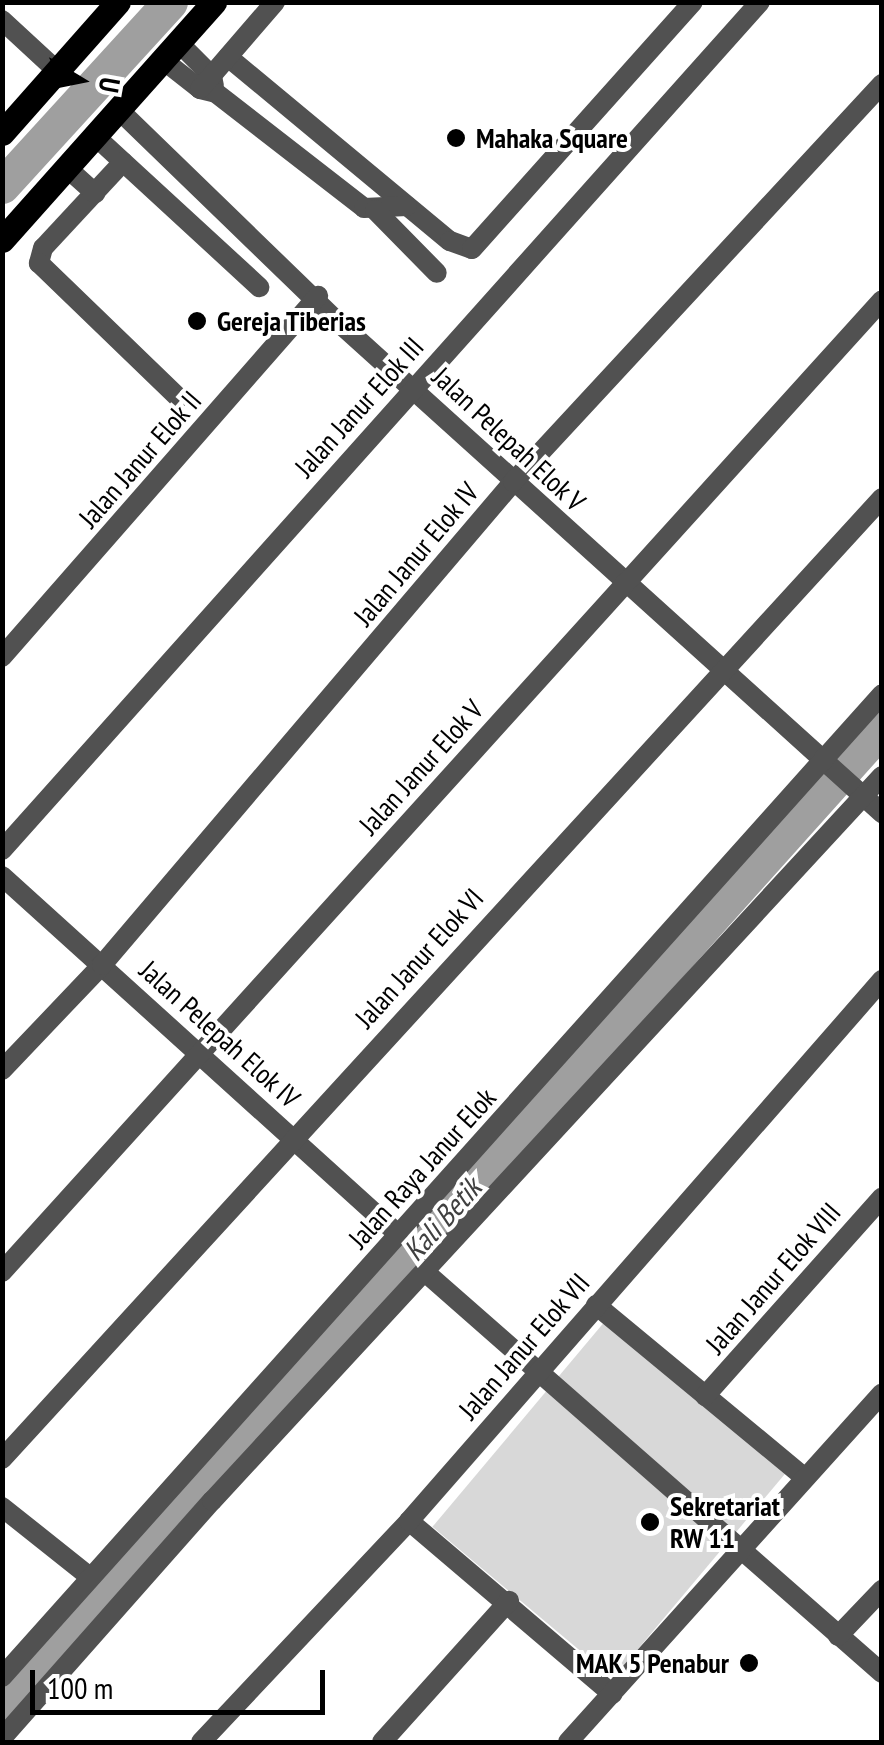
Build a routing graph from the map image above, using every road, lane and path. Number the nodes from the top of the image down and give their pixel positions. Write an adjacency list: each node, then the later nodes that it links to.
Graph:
1 (118, 2): 9 (main road)
2 (214, 2): 7 (main road)
3 (275, 2): 8 (street)
4 (693, 2): 18 (street)
5 (760, 2): 27 (street, Jalan Janur Elok III)
6 (2, 20): 9 (street)
7 (170, 51): 11 (street); 12 (main road)
8 (228, 57): 11 (street); 18 (street)
9 (57, 71): 13 (main road)
10 (882, 84): 29 (street, Jalan Janur Elok IV)
11 (209, 86): 19 (street)
12 (119, 110): 14 (main road); 25 (street, Jalan Pelepah Elok V)
13 (2, 133)
14 (96, 138): 15 (street); 16 (main road)
15 (123, 162): 17 (street); 24 (street)
16 (67, 168): 17 (street); 20 (main road)
17 (95, 193): 22 (street)
18 (407, 206): 19 (street)
19 (374, 210): 23 (street)
20 (22, 219): 21 (main road); 22 (street)
21 (2, 240)
22 (43, 248): 28 (street)
23 (437, 273)
24 (259, 286)
25 (318, 296): 27 (street, Jalan Pelepah Elok V); 32 (street, Jalan Janur Elok II)
26 (882, 300): 31 (street, Jalan Janur Elok V)
27 (413, 387): 29 (street, Jalan Pelepah Elok V); 39 (street, Jalan Janur Elok III)
28 (178, 398)
29 (513, 482): 31 (street, Jalan Pelepah Elok V); 41 (street, Jalan Janur Elok IV)
30 (882, 498): 33 (street, Jalan Janur Elok VI)
31 (626, 583): 33 (street, Jalan Pelepah Elok V); 43 (street, Jalan Janur Elok V)
32 (2, 657)
33 (720, 668): 35 (street, Jalan Pelepah Elok V); 45 (street, Jalan Janur Elok VI)
34 (882, 694): 35 (street, Jalan Raya Janur Elok)
35 (831, 765): 37 (street, Jalan Pelepah Elok V); 47 (street, Jalan Raya Janur Elok)
36 (882, 776): 37 (street)
37 (862, 793): 38 (street, Jalan Pelepah Elok V); 49 (street)
38 (882, 813)
39 (2, 850)
40 (2, 876): 41 (street, Jalan Pelepah Elok IV)
41 (102, 966): 43 (street, Jalan Pelepah Elok IV); 44 (street, Jalan Janur Elok IV)
42 (882, 980): 50 (street, Jalan Janur Elok VII)
43 (198, 1051): 45 (street, Jalan Pelepah Elok IV); 48 (street, Jalan Janur Elok V)
44 (2, 1070)
45 (293, 1138): 47 (street, Jalan Pelepah Elok IV); 54 (street, Jalan Janur Elok VI)
46 (882, 1196): 53 (street, Jalan Janur Elok VIII)
47 (399, 1234): 59 (street, Jalan Raya Janur Elok)
48 (2, 1272)
49 (425, 1272): 51 (street); 66 (street)
50 (596, 1305): 51 (street, Jalan Janur Elok VII); 53 (street)
51 (539, 1368): 57 (street, Jalan Janur Elok VII); 58 (street)
52 (882, 1394): 55 (street)
53 (705, 1396): 55 (street)
54 (2, 1459)
55 (804, 1477): 58 (street)
56 (2, 1507): 59 (street)
57 (409, 1521): 61 (street); 67 (street, Jalan Janur Elok VII)
58 (739, 1554): 62 (street); 65 (street)
59 (90, 1578): 64 (street, Jalan Raya Janur Elok)
60 (882, 1590): 62 (street)
61 (509, 1602): 65 (street); 68 (street)
62 (838, 1636): 63 (street)
63 (882, 1673)
64 (2, 1677)
65 (612, 1694): 69 (street)
66 (2, 1738)
67 (201, 1742)
68 (382, 1742)
69 (568, 1742)

